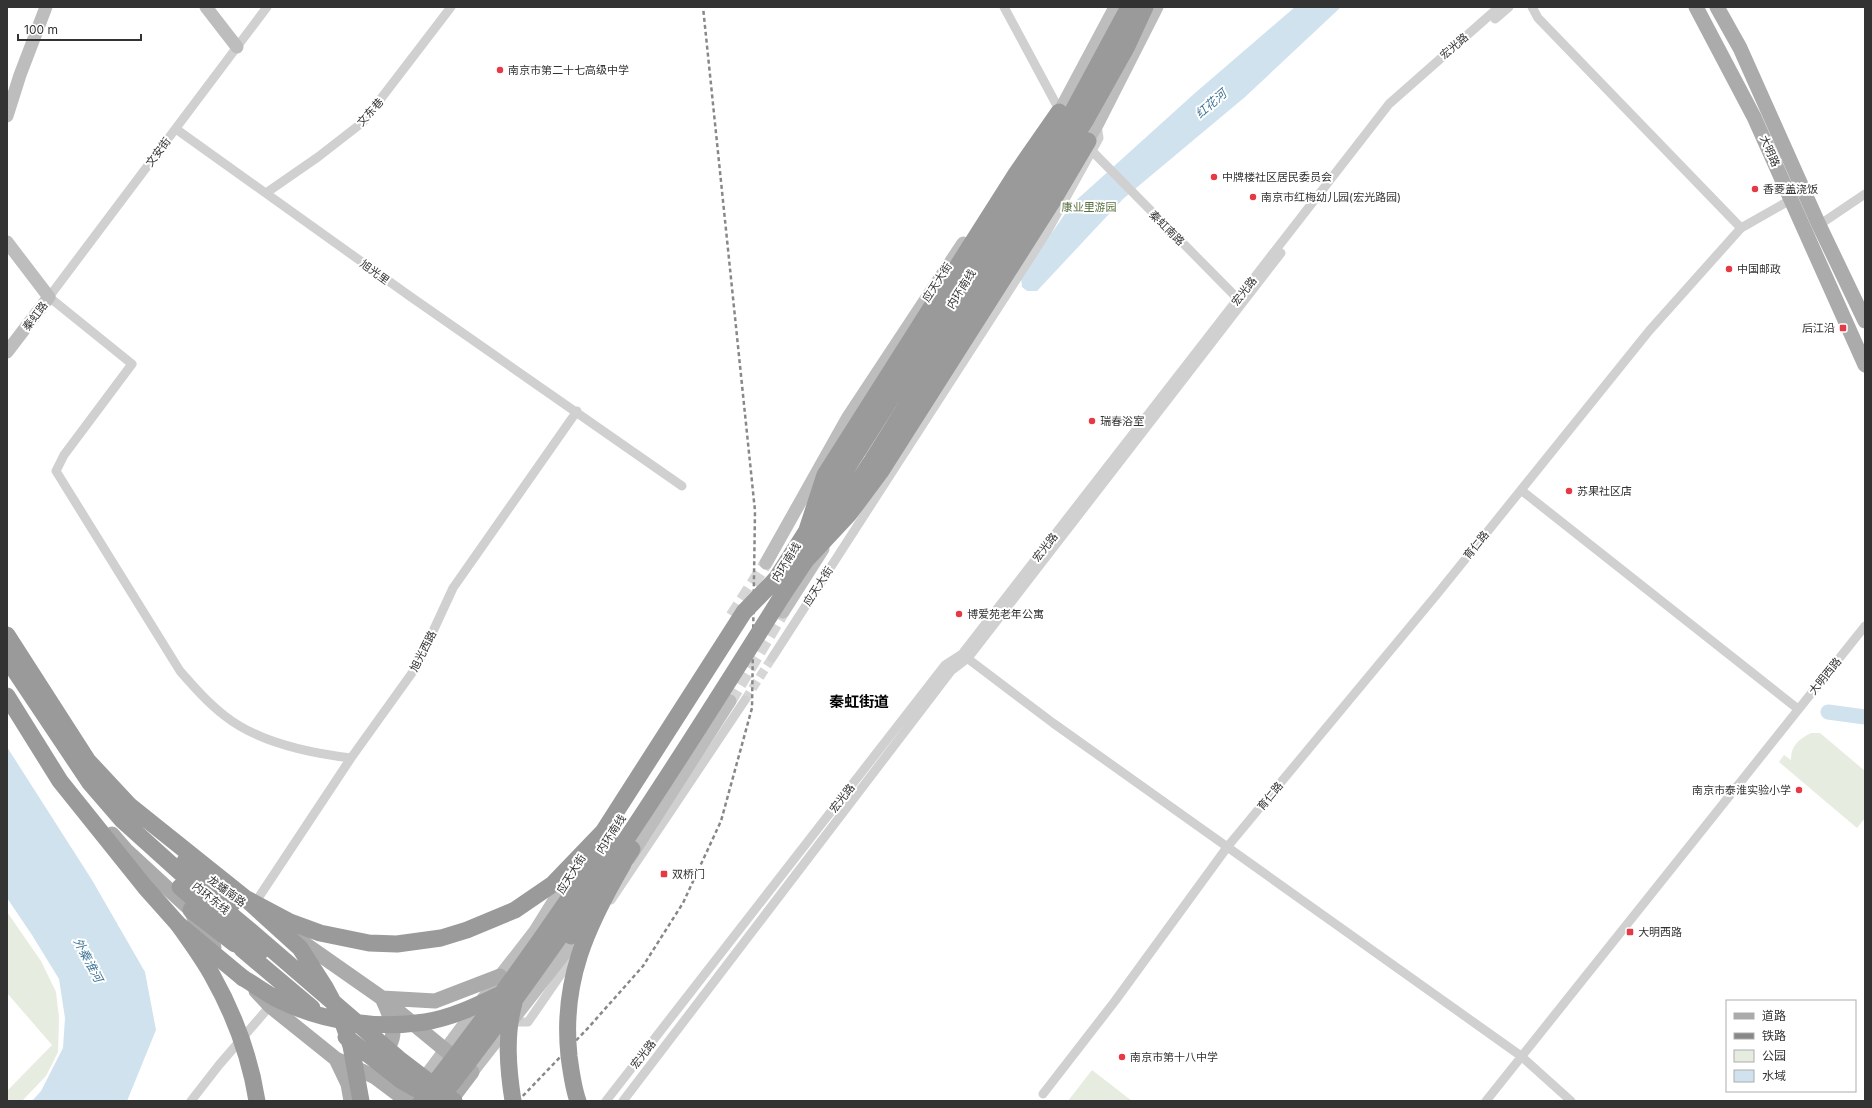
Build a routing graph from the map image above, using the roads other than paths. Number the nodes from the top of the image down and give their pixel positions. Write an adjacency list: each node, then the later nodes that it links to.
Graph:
1 (46, 7): 17 (main road)
2 (206, 7): 15 (main road)
3 (267, 7): 15 (street, 文安街)
4 (451, 7): 20 (street, 文东巷)
5 (1004, 7): 16 (street)
6 (1115, 7): 16 (main road, 应天大街)
7 (1129, 7): 34 (highway, 内环南线, bridge)
8 (1145, 7): 35 (highway, 内环南线, bridge)
9 (1157, 7): 19 (main road, 应天大街)
10 (1499, 7): 27 (street, 宏光路)
11 (1509, 7): 27 (street, 宏光路)
12 (1532, 7): 24 (street)
13 (1696, 7): 22 (main road, 大明路)
14 (1717, 7): 23 (main road)
15 (236, 47): 18 (street, 文安街)
16 (1059, 112): 19 (street, 秦虹南路); 34 (highway); 36 (main road, 应天大街)
17 (7, 116)
18 (176, 129): 20 (street, 旭光里); 26 (street, 文安街)
19 (1093, 150): 27 (street, 秦虹南路); 35 (highway, bridge); 38 (main road, 应天大街); 44 (street, 应天大街)
20 (266, 193): 31 (street, 旭光里)
21 (1865, 194): 23 (street)
22 (1792, 199): 24 (street, 育仁路); 30 (main road, 大明路)
23 (1819, 225): 28 (main road)
24 (1741, 228): 33 (street, 育仁路)
25 (7, 242): 26 (main road, 秦虹路)
26 (49, 297): 29 (main road, 秦虹路); 51 (street)
27 (1240, 301): 43 (street, 宏光路)
28 (1865, 322)
29 (7, 352)
30 (1865, 365)
31 (577, 411): 32 (street, 旭光里); 51 (street, 旭光西路)
32 (682, 486)
33 (1521, 490): 50 (street); 53 (street, 育仁路)
34 (807, 530): 37 (highway, 内环南线)
35 (808, 558): 38 (highway, 内环南线)
36 (766, 563)
37 (776, 579): 52 (highway, bridge); 73 (highway, 内环南线, bridge)
38 (783, 604): 54 (highway, bridge); 74 (highway, 内环南线, bridge)
39 (732, 616): 59 (main road, 应天大街)
40 (1865, 626): 50 (street, 大明西路)
41 (7, 635): 56 (highway, bridge)
42 (7, 651): 55 (main road)
43 (965, 656): 53 (street); 77 (street, 宏光路); 78 (street, 宏光路)
44 (772, 658)
45 (7, 659): 74 (highway, 内环东线, bridge)
46 (7, 681): 74 (highway, 内环东线, bridge)
47 (7, 695): 57 (main road); 58 (highway)
48 (745, 700): 62 (street)
49 (730, 701): 62 (main road)
50 (1798, 709): 64 (street, 大明西路)
51 (351, 758): 56 (street, 旭光西路)
52 (603, 832): 56 (highway, bridge); 75 (highway, bridge)
53 (1228, 846): 64 (street); 67 (street, 育仁路)
54 (632, 849): 58 (highway, bridge); 76 (highway, bridge)
55 (185, 861): 56 (highway)
56 (243, 903): 60 (main road, 龙蟠南路); 71 (highway, bridge); 74 (highway, bridge)
57 (191, 910): 61 (main road); 74 (highway, bridge)
58 (178, 924): 69 (highway, bridge)
59 (500, 976): 60 (main road); 63 (main road, 应天大街)
60 (382, 998): 63 (main road, 龙蟠南路); 65 (main road)
61 (270, 1006): 65 (main road); 68 (street)
62 (512, 1022): 66 (main road)
63 (445, 1051): 66 (main road, 龙蟠南路); 72 (main road, 应天大街)
64 (1521, 1056): 79 (street, 大明西路); 80 (street)
65 (336, 1059): 70 (main road); 72 (main road)
66 (472, 1072): 74 (main road)
67 (1043, 1094)
68 (191, 1101)
69 (256, 1101)
70 (351, 1101)
71 (361, 1101)
72 (407, 1101)
73 (421, 1101)
74 (444, 1101)
75 (513, 1101)
76 (578, 1101)
77 (606, 1101)
78 (623, 1101)
79 (1486, 1101)
80 (1571, 1101)

